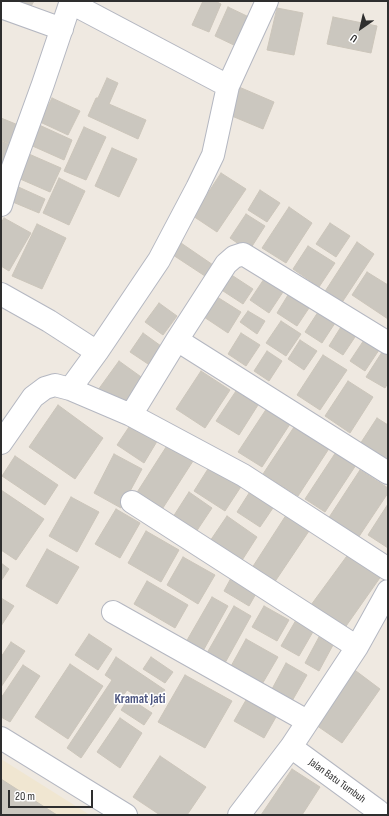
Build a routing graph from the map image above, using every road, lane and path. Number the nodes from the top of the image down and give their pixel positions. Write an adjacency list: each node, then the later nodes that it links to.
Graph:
1 (267, 1): 5 (street)
2 (71, 2): 4 (street); 5 (street)
3 (1, 6): 4 (street)
4 (62, 29): 6 (street)
5 (228, 86): 10 (street)
6 (1, 203)
7 (1, 294): 10 (street)
8 (177, 340): 9 (street); 12 (street); 14 (street)
9 (388, 343)
10 (96, 352): 11 (street)
11 (70, 389): 12 (street); 13 (street)
12 (131, 415): 16 (street)
13 (1, 443)
14 (388, 473)
15 (132, 502): 19 (street)
16 (388, 569)
17 (388, 591): 19 (street)
18 (113, 612): 20 (street)
19 (357, 647): 20 (street)
20 (307, 721): 22 (street)
21 (1, 738): 23 (street)
22 (290, 747): 24 (street); 25 (street, Jalan Batu Tumbuh)
23 (126, 815)
24 (239, 815)
25 (383, 815)

